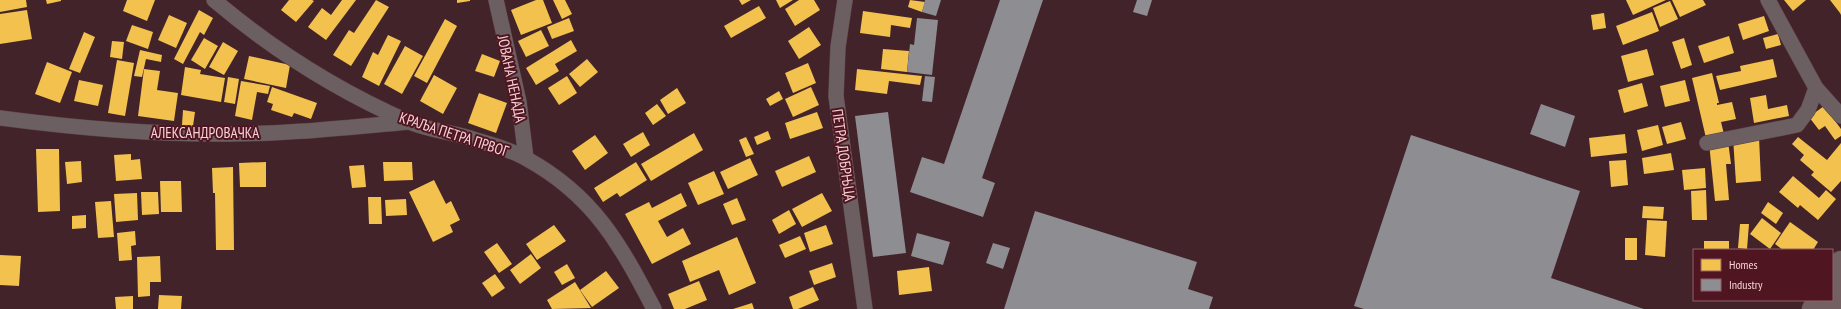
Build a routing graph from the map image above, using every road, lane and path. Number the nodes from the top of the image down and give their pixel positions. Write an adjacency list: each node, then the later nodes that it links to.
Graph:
1 (214, 0): 8 (street, КРАЉА ПЕТРА ПРВОГ)
2 (496, 0): 10 (street, ЈОВАНА НЕНАДА)
3 (845, 0): 15 (street, ПЕТРА ДОБРЊЦА)
4 (1768, 0): 5 (street)
5 (1816, 88): 6 (street); 9 (street)
6 (1841, 116)
7 (0, 118): 8 (street, АЛЕКСАНДРОВАЧКА)
8 (410, 122): 10 (street, КРАЉА ПЕТРА ПРВОГ)
9 (1707, 143)
10 (526, 158): 14 (street, КРАЉА ПЕТРА ПРВОГ)
11 (1841, 262): 12 (main road)
12 (1833, 275)
13 (1841, 293): 16 (main road)
14 (654, 309)
15 (865, 309)
16 (1831, 309)

